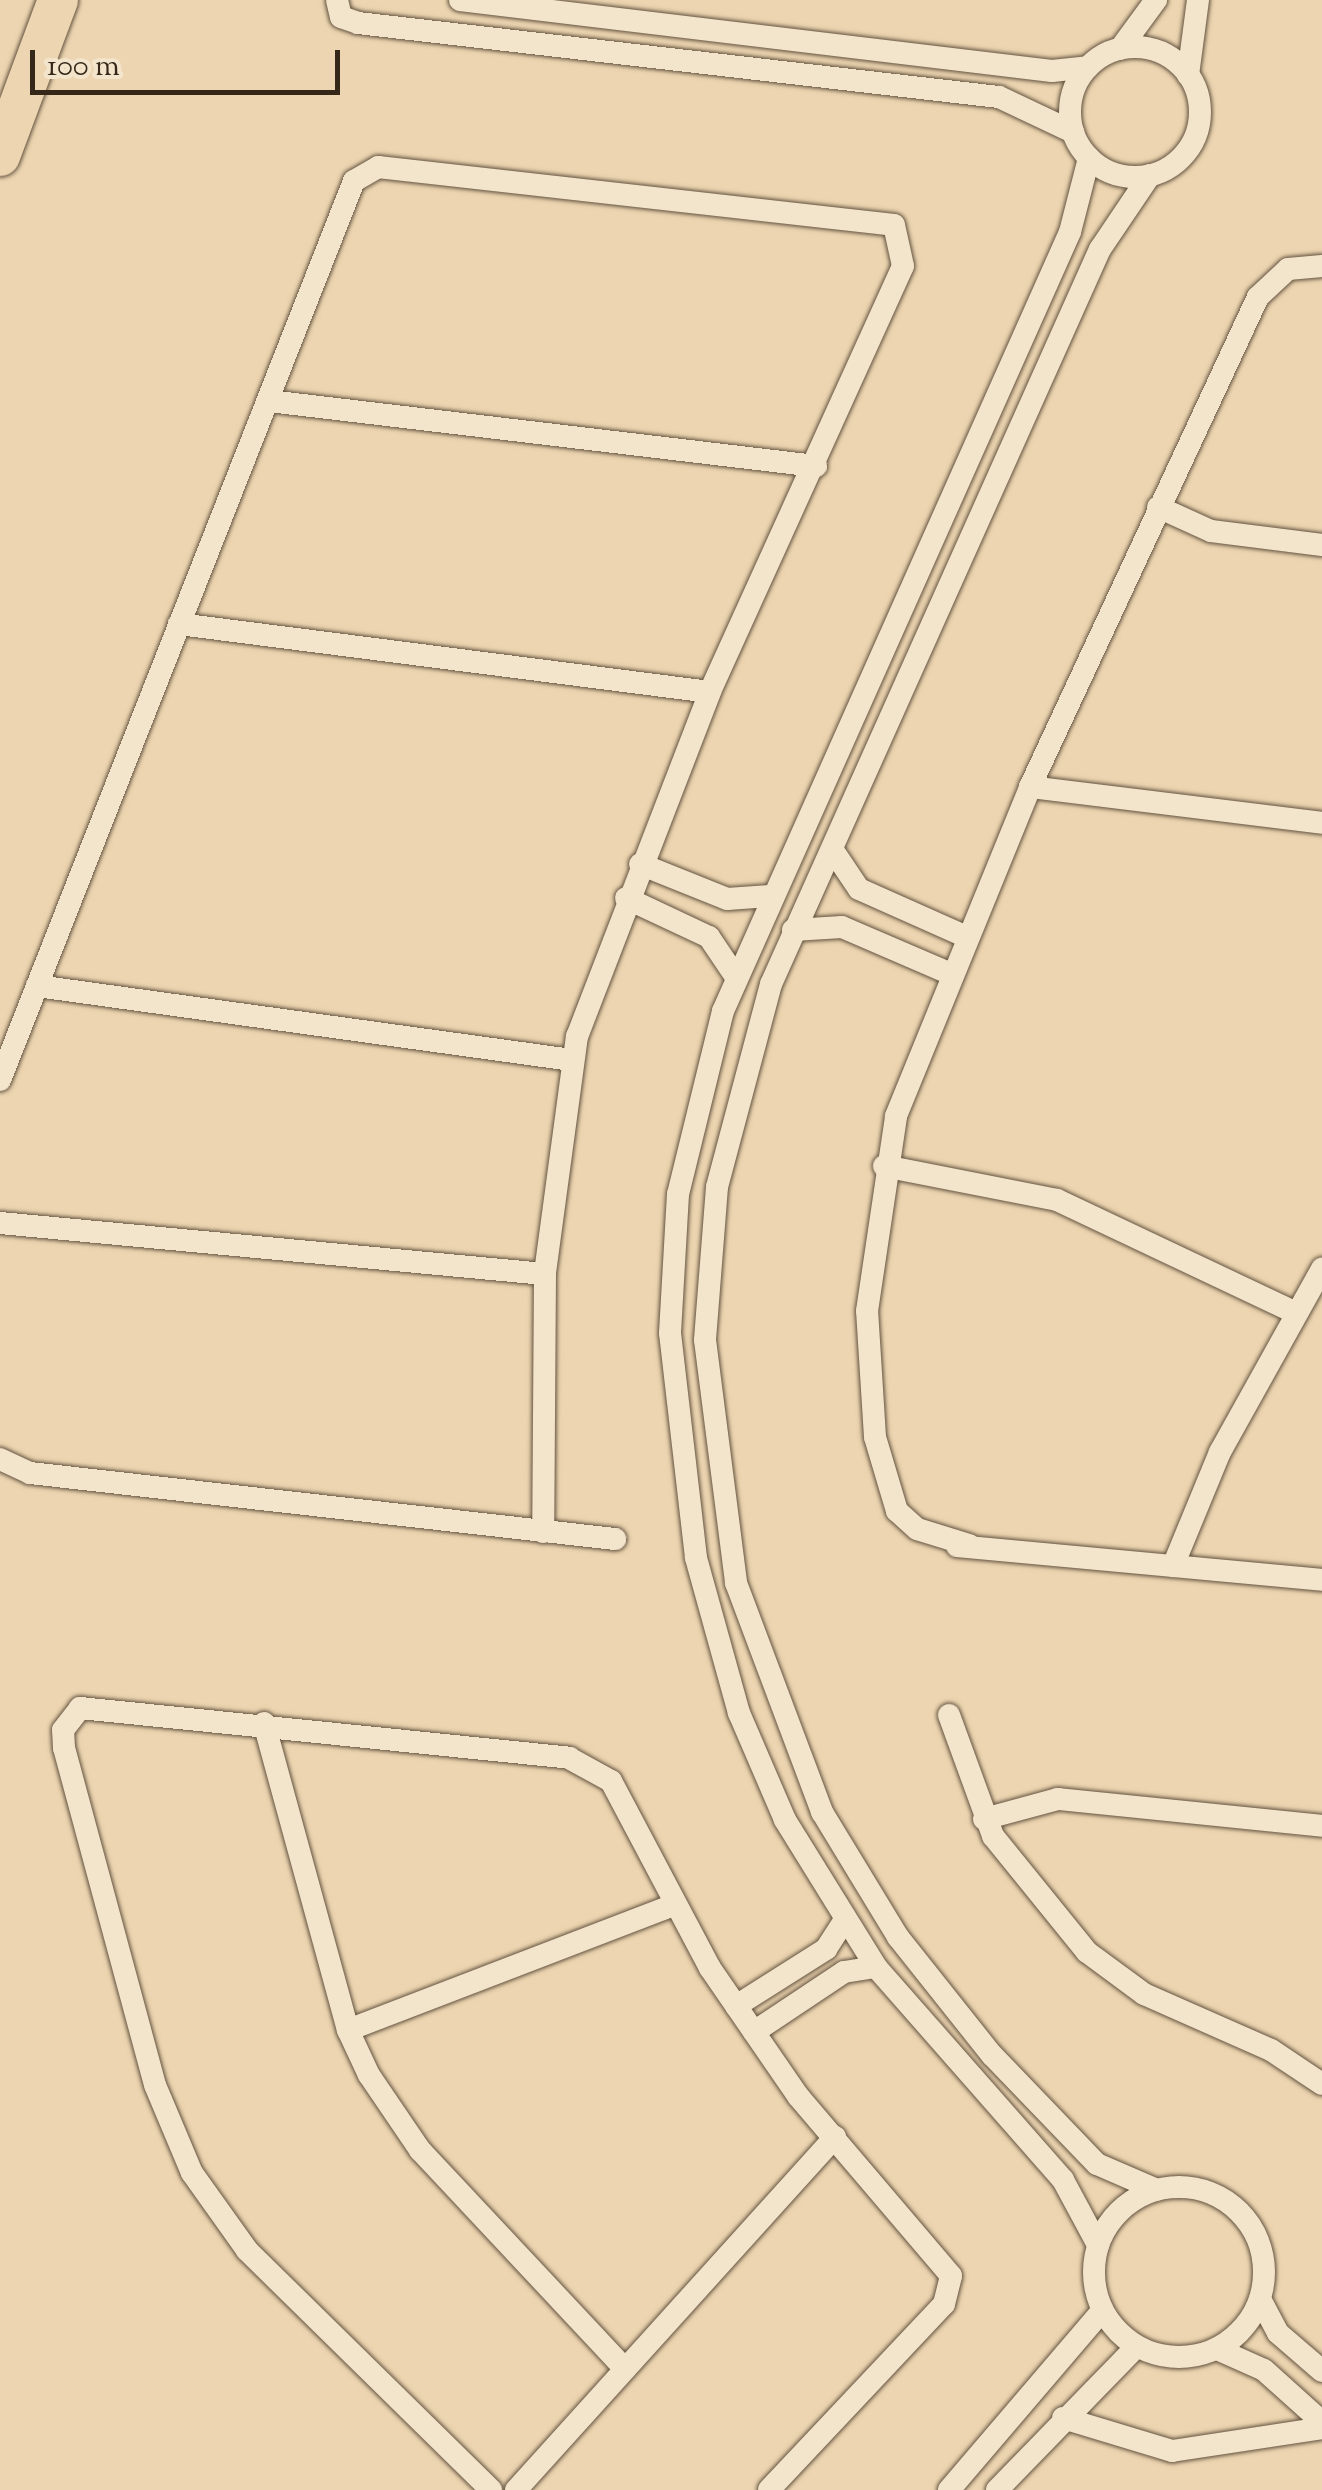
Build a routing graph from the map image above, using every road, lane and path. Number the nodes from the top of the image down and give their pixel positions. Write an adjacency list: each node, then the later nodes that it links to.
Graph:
1 (58, 0): 10 (highway)
2 (337, 0): 9 (street)
3 (460, 0): 7 (street)
4 (1156, 0): 6 (street)
5 (1198, 0): 8 (street)
6 (1120, 49): 7 (street); 8 (street)
7 (1088, 68): 9 (street)
8 (1188, 75): 12 (street)
9 (1073, 132): 11 (street)
10 (0, 156)
11 (1089, 158): 12 (street); 26 (street)
12 (1150, 175): 24 (street)
13 (1322, 256): 15 (street)
14 (1322, 266): 15 (street)
15 (1236, 343): 18 (street)
16 (269, 401): 17 (street); 17 (street); 20 (street)
17 (816, 466): 21 (street)
18 (1158, 507): 19 (street); 22 (street)
19 (1322, 545)
20 (179, 624): 21 (street); 34 (street)
21 (710, 692): 25 (street)
22 (1030, 788): 23 (street); 30 (street)
23 (1322, 823)
24 (832, 849): 28 (street); 29 (street)
25 (640, 864): 26 (street); 27 (street)
26 (770, 896): 33 (street)
27 (626, 898): 33 (street); 35 (street)
28 (915, 914): 30 (street); 31 (street)
29 (793, 930): 31 (street); 59 (street)
30 (968, 936): 32 (street)
31 (898, 951): 32 (street)
32 (949, 973): 37 (street)
33 (736, 977): 52 (street)
34 (37, 986): 35 (street); 36 (street)
35 (572, 1060): 40 (street)
36 (0, 1080)
37 (884, 1166): 41 (street); 45 (street)
38 (0, 1222): 40 (street)
39 (1322, 1269): 41 (street)
40 (545, 1274): 43 (street)
41 (1296, 1313): 45 (street)
42 (0, 1459): 43 (street)
43 (542, 1532): 44 (street)
44 (615, 1539)
45 (1173, 1566): 46 (street)
46 (1322, 1580)
47 (949, 1715): 49 (street)
48 (264, 1724): 51 (street); 55 (street); 69 (street)
49 (984, 1820): 50 (street); 57 (street)
50 (1322, 1826)
51 (674, 1905): 54 (street); 55 (street)
52 (844, 1921): 53 (street); 54 (street)
53 (876, 1967): 56 (street); 60 (street)
54 (736, 2006): 56 (street)
55 (348, 2030): 65 (street)
56 (754, 2032): 58 (street)
57 (1322, 2084)
58 (835, 2138): 65 (street); 71 (street)
59 (1157, 2190): 60 (street); 61 (street)
60 (1098, 2245): 62 (street)
61 (1260, 2300): 64 (street); 66 (street)
62 (1102, 2312): 63 (street); 72 (street)
63 (1136, 2347): 64 (street); 67 (street)
64 (1216, 2349): 68 (street)
65 (626, 2369): 70 (street)
66 (1322, 2371)
67 (1063, 2418): 68 (street); 73 (street)
68 (1322, 2425)
69 (491, 2490)
70 (516, 2490)
71 (769, 2490)
72 (949, 2490)
73 (997, 2490)

